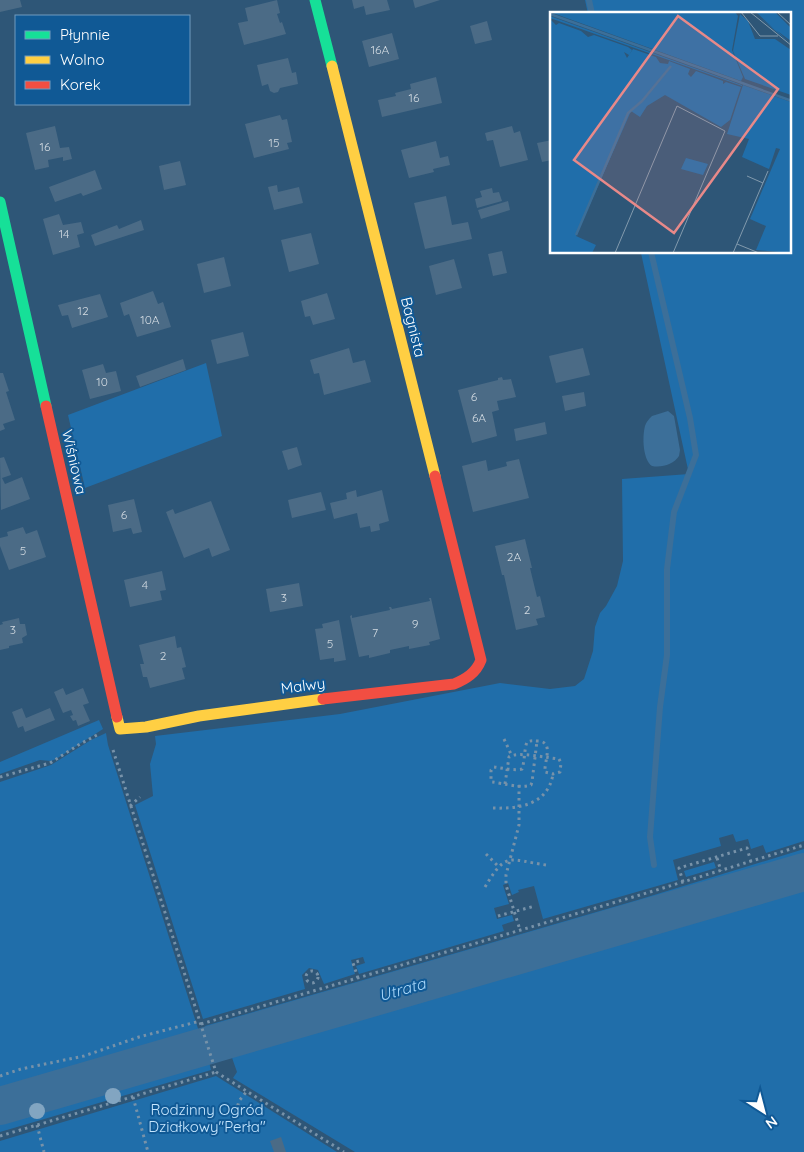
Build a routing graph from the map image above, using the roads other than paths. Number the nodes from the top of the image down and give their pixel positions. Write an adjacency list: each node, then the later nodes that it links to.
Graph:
1 (315, 0): 3 (street, Bagnista)
2 (0, 202): 4 (street, Wiśniowa)
3 (481, 660): 4 (street, Malwy)
4 (114, 730)

